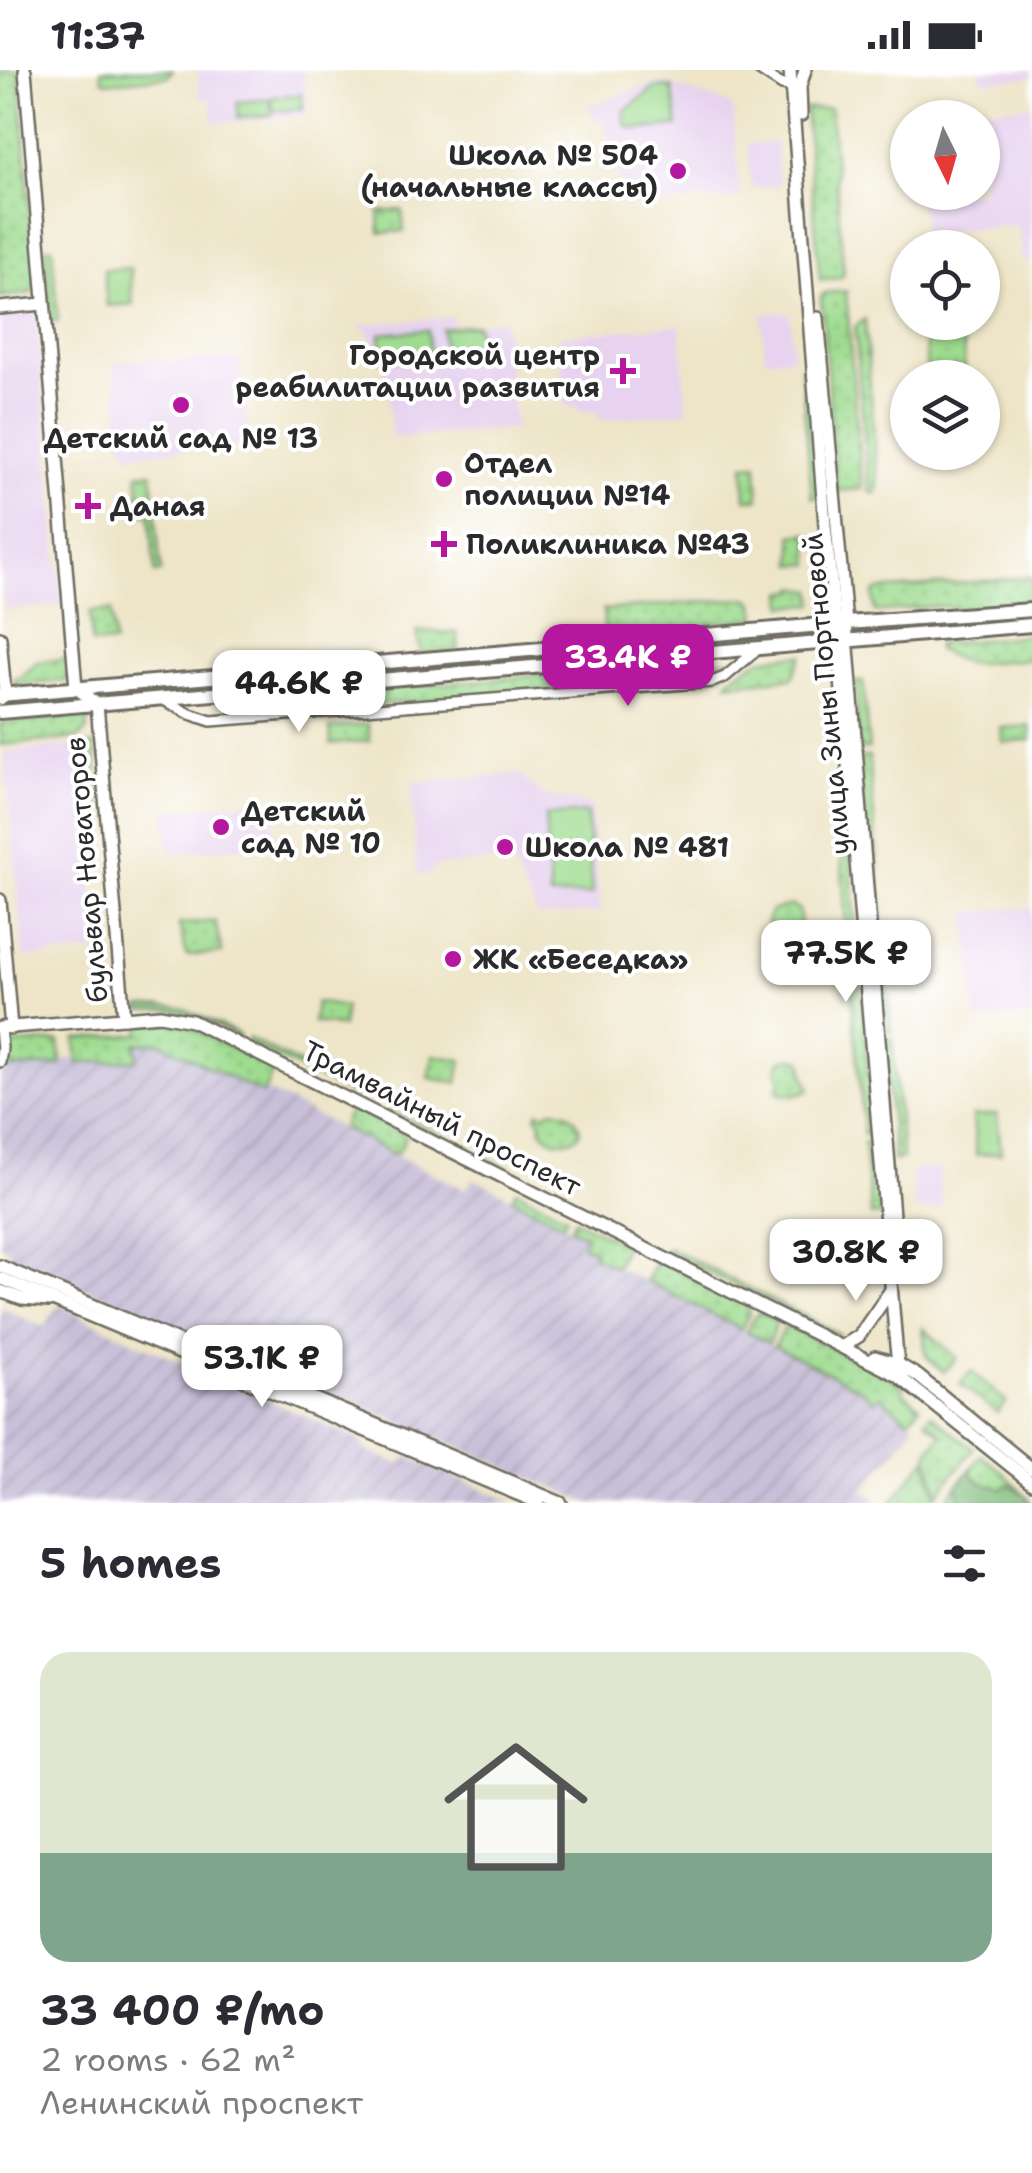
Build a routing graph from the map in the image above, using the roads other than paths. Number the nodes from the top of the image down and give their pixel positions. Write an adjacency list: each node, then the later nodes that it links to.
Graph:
1 (25, 70): 6 (main road)
2 (759, 70): 5 (street)
3 (790, 70): 5 (main road, улица Зины Портновой)
4 (805, 70): 5 (main road, улица Зины Портновой)
5 (795, 87): 9 (main road, улица Зины Портновой)
6 (43, 304): 7 (main road); 14 (main road)
7 (0, 308)
8 (1032, 610): 9 (main road)
9 (841, 624): 12 (main road, улица Зины Портновой); 14 (main road)
10 (1032, 625): 12 (main road)
11 (0, 638): 16 (main road)
12 (842, 641): 13 (main road); 25 (main road, улица Зины Портновой); 29 (main road, улица Зины Портновой)
13 (759, 648): 15 (main road); 15 (street)
14 (76, 688): 16 (main road); 17 (main road, бульвар Новаторов); 18 (main road)
15 (160, 698): 17 (main road)
16 (2, 702): 18 (main road)
17 (97, 704): 18 (main road); 20 (main road, бульвар Новаторов)
18 (78, 705)
19 (0, 900): 21 (main road)
20 (124, 1018): 21 (main road, Трамвайный проспект); 28 (main road, Трамвайный проспект)
21 (4, 1028): 22 (street)
22 (0, 1062)
23 (0, 1266): 33 (main road)
24 (0, 1278): 27 (main road)
25 (892, 1289): 28 (main road); 29 (main road, улица Зины Портновой)
26 (0, 1291): 27 (main road)
27 (61, 1302): 32 (main road)
28 (842, 1346): 29 (main road, Трамвайный проспект)
29 (902, 1370): 30 (main road, Трамвайный проспект); 31 (main road, Трамвайный проспект)
30 (1032, 1468)
31 (1032, 1483)
32 (539, 1503)
33 (561, 1503)

